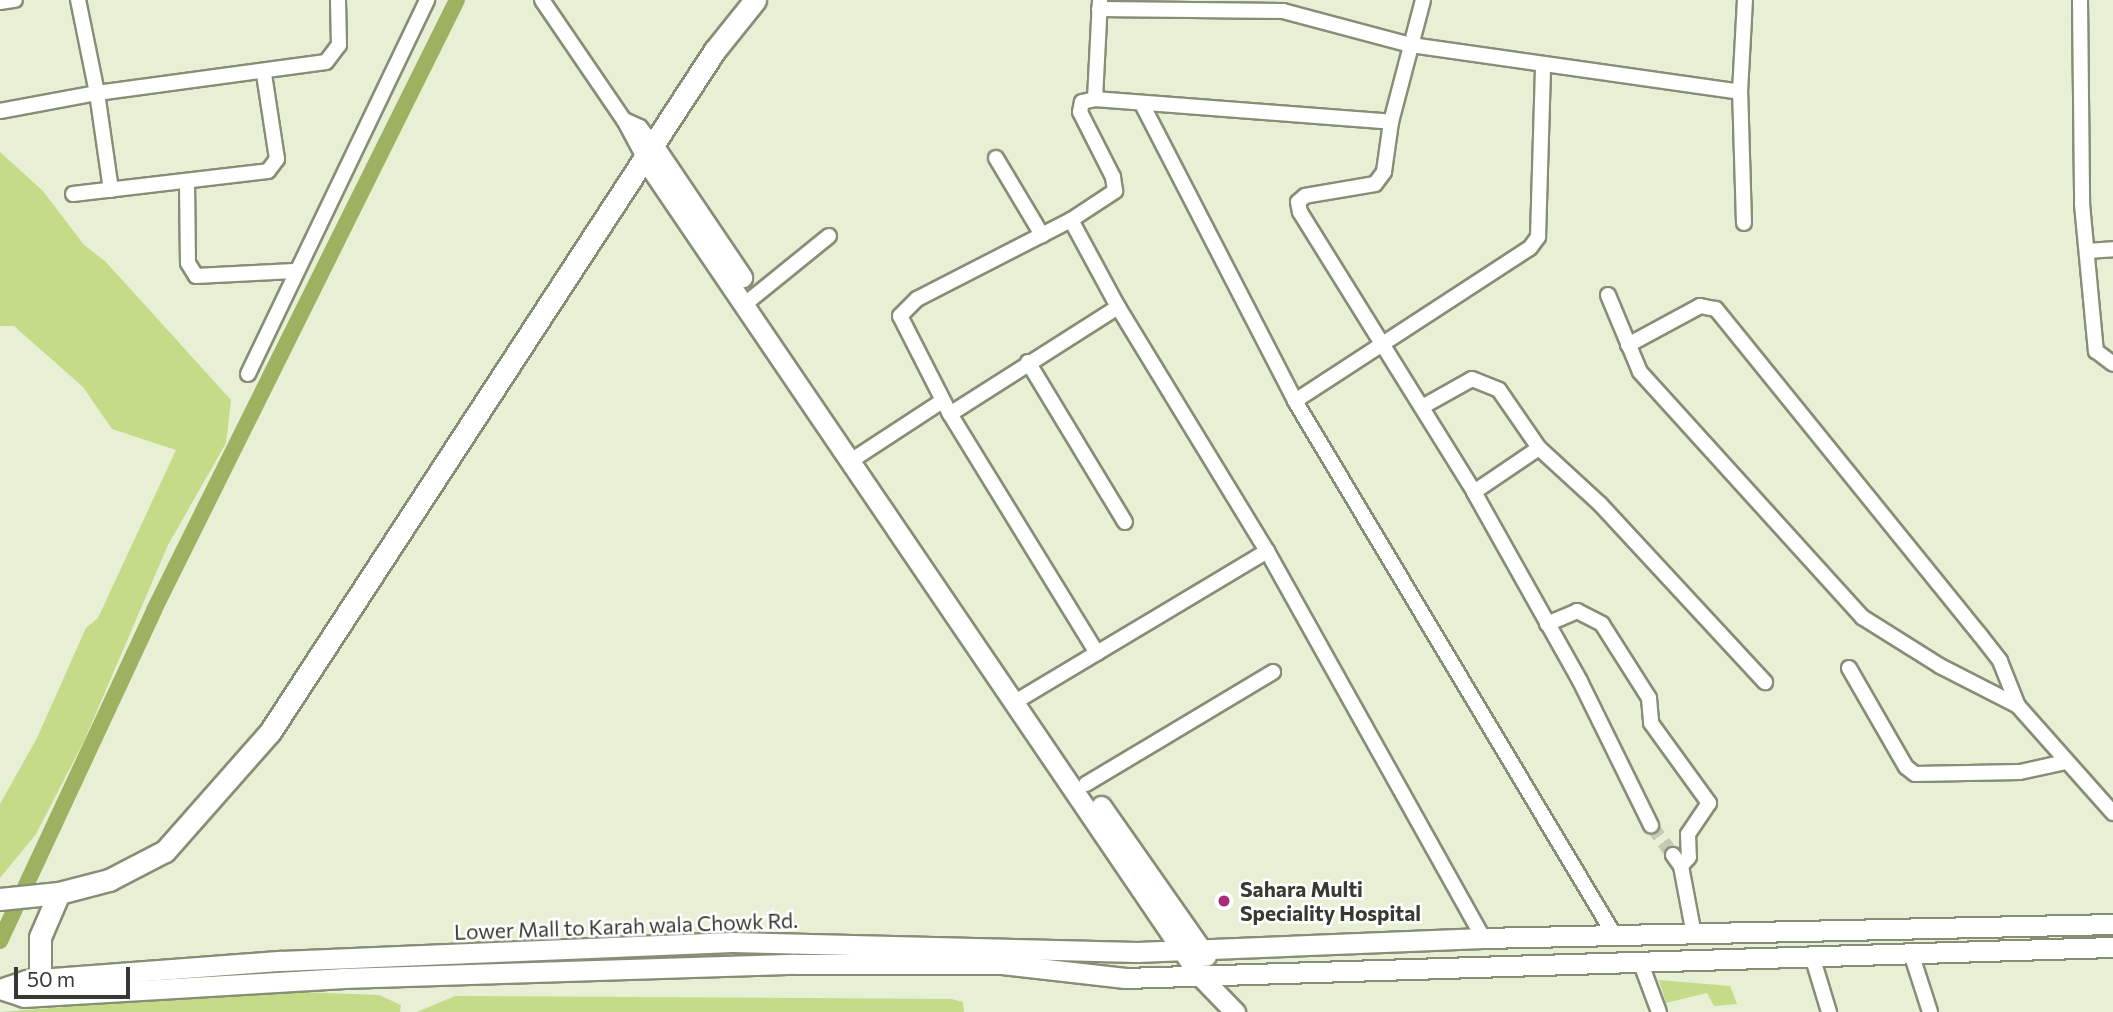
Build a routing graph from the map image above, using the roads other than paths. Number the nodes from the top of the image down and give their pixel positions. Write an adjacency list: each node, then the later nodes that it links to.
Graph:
1 (15, 0): 10 (street)
2 (78, 0): 16 (street)
3 (338, 0): 14 (street)
4 (427, 0): 32 (street)
5 (542, 0): 21 (street)
6 (755, 0): 21 (main road)
7 (1423, 0): 12 (street)
8 (1745, 0): 15 (street)
9 (2080, 0): 31 (street)
10 (0, 2)
11 (1099, 4): 12 (street); 17 (street)
12 (1411, 45): 13 (street); 20 (street)
13 (1543, 64): 15 (street); 36 (street)
14 (264, 74): 16 (street); 23 (street)
15 (1740, 92): 27 (street)
16 (97, 93): 19 (street); 24 (street)
17 (1095, 99): 18 (street); 26 (street)
18 (1142, 104): 20 (street); 42 (street)
19 (0, 111)
20 (1391, 122): 36 (street)
21 (650, 155): 34 (main road); 61 (main road)
22 (996, 158): 28 (street)
23 (187, 182): 24 (street); 32 (street)
24 (111, 190): 25 (street)
25 (73, 194)
26 (1071, 219): 28 (street); 35 (street)
27 (1744, 223)
28 (1042, 235): 41 (street)
29 (829, 236): 34 (street)
30 (2113, 249): 31 (street)
31 (2087, 251): 39 (street)
32 (294, 271): 40 (street)
33 (1608, 295): 37 (street)
34 (750, 300): 46 (main road)
35 (1118, 307): 38 (street); 49 (street)
36 (1383, 344): 42 (street); 43 (street)
37 (1628, 345): 56 (street); 56 (street)
38 (1028, 362): 44 (street); 48 (street)
39 (2113, 364)
40 (248, 374)
41 (942, 401): 44 (street); 46 (street)
42 (1295, 401): 66 (street)
43 (1422, 407): 45 (street); 47 (street)
44 (950, 414): 51 (street)
45 (1539, 447): 47 (street); 54 (street)
46 (857, 456): 55 (main road)
47 (1474, 492): 50 (street)
48 (1125, 522)
49 (1267, 551): 51 (street); 67 (street)
50 (1547, 624): 60 (street); 64 (street)
51 (1097, 653): 55 (street)
52 (1849, 668): 57 (street)
53 (1273, 672): 58 (street)
54 (1765, 682)
55 (1020, 699): 58 (main road); 70 (main road)
56 (2018, 706): 57 (street)
57 (2065, 762): 59 (street)
58 (1086, 784): 70 (main road)
59 (2113, 813)
60 (1651, 825)
61 (53, 894): 62 (main road); 77 (main road)
62 (9, 898)
63 (2113, 923): 64 (main road, Lower Mall to Karah wala Chowk Rd.)
64 (1694, 935): 66 (main road, Lower Mall to Karah wala Chowk Rd.)
65 (1567, 936): 66 (main road, Lower Mall to Karah wala Chowk Rd.); 67 (main road, Lower Mall to Karah wala Chowk Rd.); 74 (main road)
66 (1615, 936)
67 (1483, 938): 70 (main road, Lower Mall to Karah wala Chowk Rd.)
68 (786, 943): 70 (main road, Lower Mall to Karah wala Chowk Rd.); 75 (main road); 77 (main road, Lower Mall to Karah wala Chowk Rd.)
69 (2113, 947): 71 (main road)
70 (1192, 949): 76 (main road)
71 (1911, 953): 72 (main road); 82 (street)
72 (1812, 956): 73 (main road); 81 (street)
73 (1640, 961): 74 (main road); 80 (street)
74 (1570, 963): 76 (main road)
75 (787, 964): 76 (main road); 78 (main road)
76 (1208, 975): 79 (main road)
77 (40, 979): 78 (main road, Lower Mall to Karah wala Chowk Rd.)
78 (0, 989)
79 (1228, 1005)
80 (1659, 1012)
81 (1829, 1012)
82 (1930, 1012)

